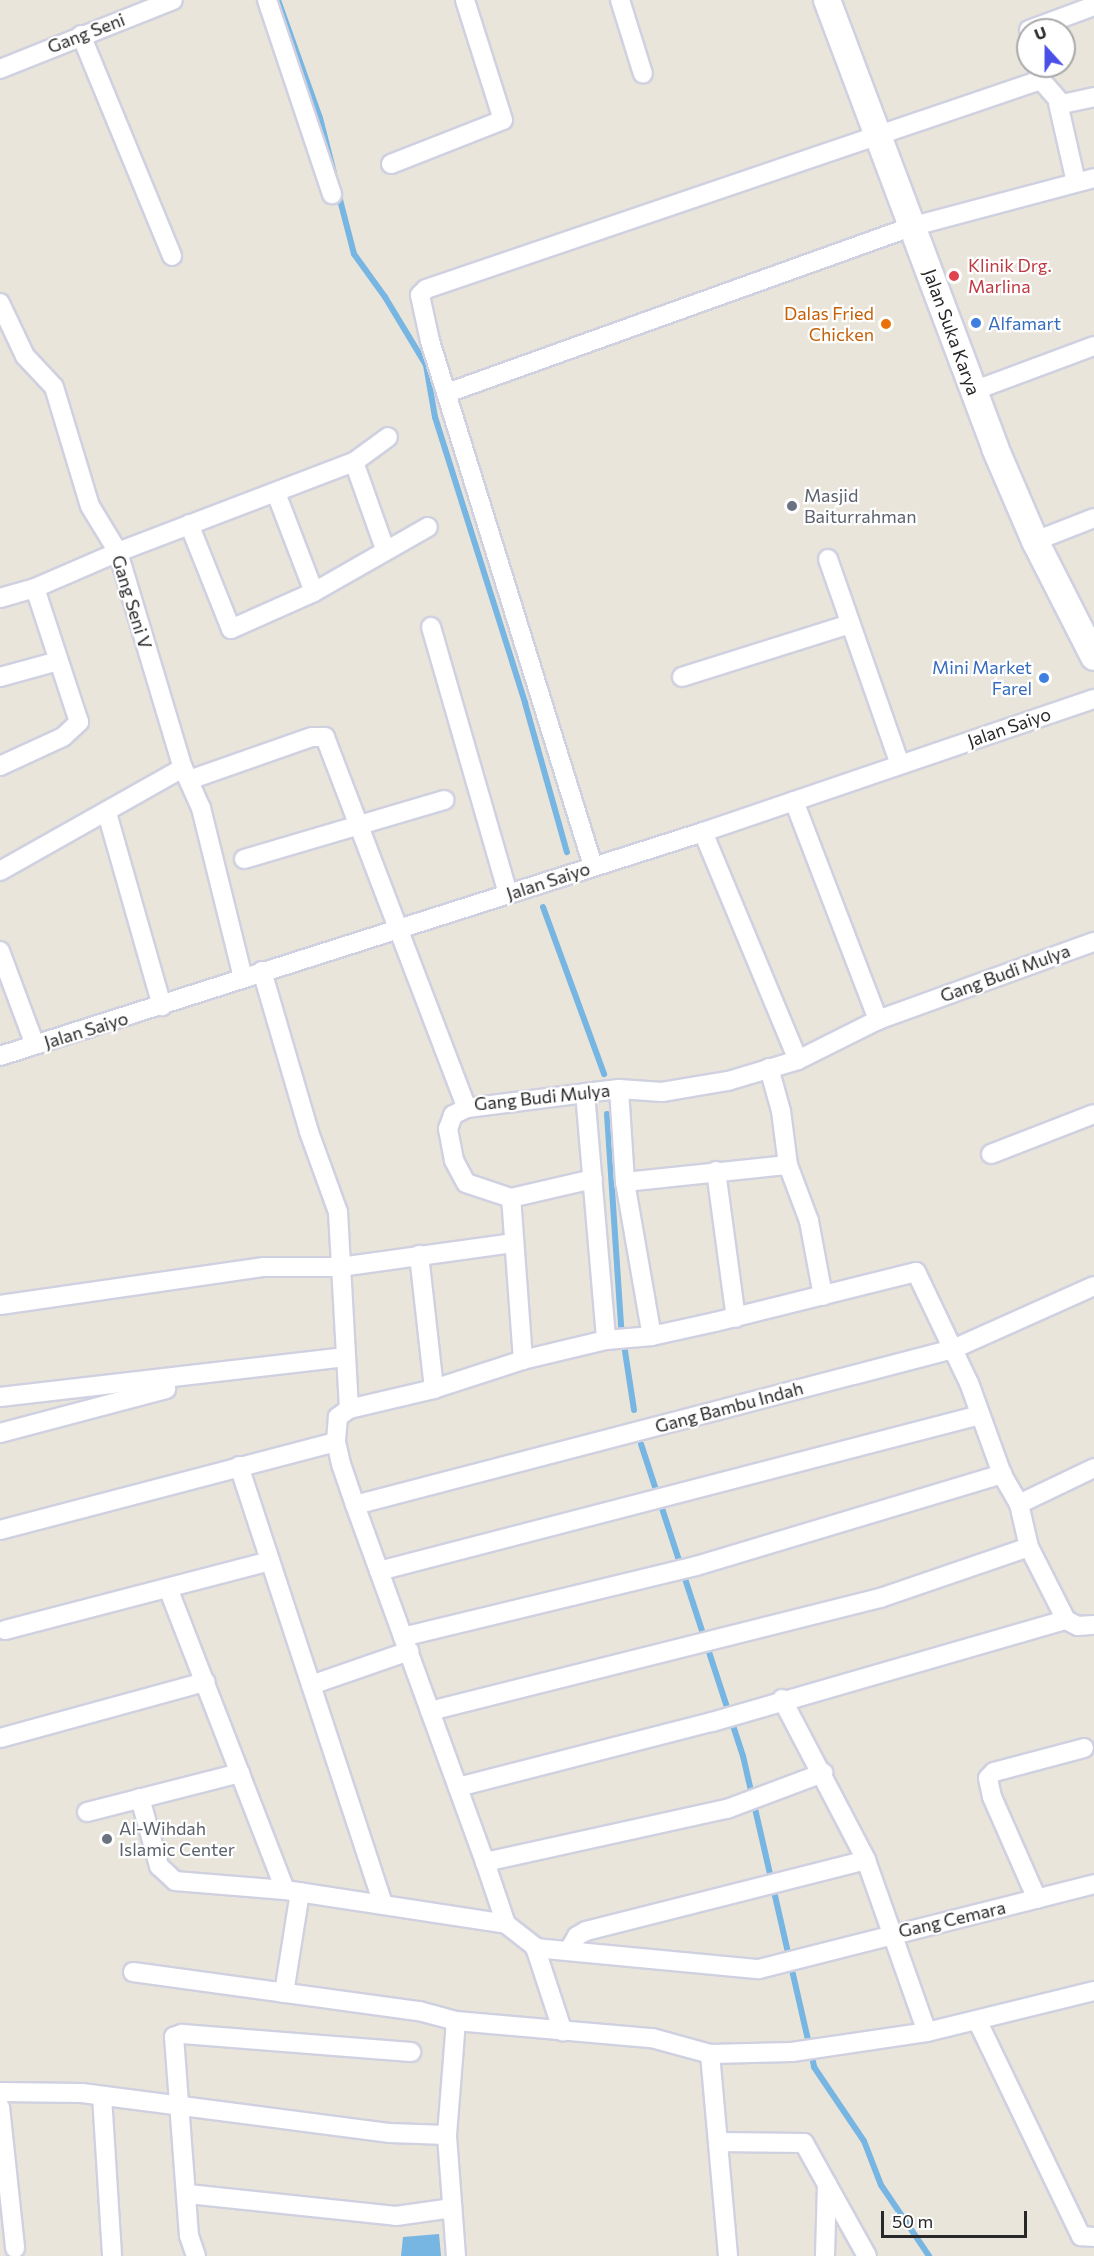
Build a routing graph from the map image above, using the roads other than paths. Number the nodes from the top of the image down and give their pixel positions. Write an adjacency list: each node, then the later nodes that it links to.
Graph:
1 (173, 0): 8 (street, Gang Seni)
2 (267, 0): 18 (street)
3 (465, 0): 16 (street)
4 (620, 0): 10 (street)
5 (826, 0): 15 (main road, Jalan Suka Karya)
6 (1094, 6): 7 (street)
7 (1062, 18)
8 (81, 35): 9 (street, Gang Seni); 20 (street)
9 (0, 69)
10 (643, 74)
11 (1026, 78): 15 (street)
12 (1042, 78): 14 (street)
13 (1094, 97): 14 (street)
14 (1058, 103): 17 (street)
15 (880, 136): 19 (main road, Jalan Suka Karya); 24 (street)
16 (391, 164)
17 (1085, 180): 19 (street)
18 (332, 194)
19 (914, 226): 23 (main road, Jalan Suka Karya); 24 (street)
20 (172, 256)
21 (0, 303): 33 (street, Gang Seni V)
22 (1094, 346): 23 (street)
23 (973, 391): 31 (main road, Jalan Suka Karya)
24 (447, 393): 54 (street)
25 (388, 437): 26 (street)
26 (354, 462): 27 (street); 32 (street)
27 (276, 493): 29 (street); 36 (street)
28 (1094, 518): 31 (street)
29 (189, 524): 33 (street); 36 (street)
30 (428, 527): 32 (street)
31 (1035, 541): 40 (main road, Jalan Suka Karya)
32 (385, 549): 36 (street)
33 (118, 552): 35 (street); 47 (street, Gang Seni V)
34 (828, 559): 38 (street)
35 (36, 588): 37 (street); 41 (street)
36 (314, 592)
37 (0, 598)
38 (850, 624): 43 (street); 46 (street)
39 (431, 627): 56 (street)
40 (1094, 657)
41 (58, 661): 42 (street); 45 (street)
42 (0, 677)
43 (682, 677)
44 (1094, 699): 46 (street, Jalan Saiyo)
45 (0, 765)
46 (900, 765): 49 (street, Jalan Saiyo)
47 (186, 774): 50 (street); 51 (street, Gang Budi Mulya); 61 (street, Gang Seni V)
48 (444, 800): 51 (street)
49 (795, 801): 52 (street, Jalan Saiyo); 63 (street)
50 (107, 813): 55 (street); 62 (street)
51 (361, 827): 53 (street); 57 (street, Gang Budi Mulya)
52 (703, 832): 54 (street, Jalan Saiyo); 66 (street)
53 (244, 859)
54 (592, 866): 56 (street, Jalan Saiyo)
55 (0, 871)
56 (508, 894): 57 (street, Jalan Saiyo)
57 (398, 926): 60 (street, Jalan Saiyo); 70 (street, Gang Budi Mulya)
58 (1094, 942): 63 (street, Gang Budi Mulya)
59 (0, 951): 64 (street)
60 (262, 971): 61 (street, Jalan Saiyo); 80 (street)
61 (243, 978): 62 (street, Jalan Saiyo)
62 (162, 1006): 64 (street, Jalan Saiyo)
63 (878, 1020): 66 (street, Gang Budi Mulya)
64 (35, 1045): 65 (street, Jalan Saiyo)
65 (0, 1056)
66 (798, 1060): 67 (street, Gang Budi Mulya)
67 (769, 1068): 68 (street, Gang Budi Mulya); 73 (street)
68 (619, 1089): 69 (street, Gang Budi Mulya); 76 (street)
69 (585, 1093): 70 (street, Gang Budi Mulya); 75 (street)
70 (467, 1108): 77 (street)
71 (1094, 1114): 72 (street)
72 (991, 1154)
73 (788, 1165): 74 (street); 82 (street)
74 (716, 1171): 76 (street); 84 (street)
75 (593, 1179): 77 (street); 86 (street)
76 (625, 1182): 85 (street)
77 (511, 1198): 78 (street)
78 (512, 1243): 79 (street); 89 (street)
79 (419, 1255): 80 (street); 91 (street)
80 (340, 1267): 83 (street); 88 (street)
81 (1094, 1286): 87 (street, Gang Bambu Indah)
82 (823, 1296): 84 (street); 87 (street)
83 (0, 1305)
84 (736, 1318): 85 (street)
85 (644, 1336): 86 (street)
86 (612, 1339): 89 (street)
87 (953, 1349): 94 (street); 101 (street, Gang Bambu Indah)
88 (346, 1357): 90 (street); 93 (street)
89 (523, 1360): 91 (street)
90 (223, 1374): 92 (street); 95 (street)
91 (434, 1389): 93 (street)
92 (0, 1397)
93 (349, 1409): 96 (street)
94 (980, 1415): 99 (street); 105 (street)
95 (0, 1433)
96 (336, 1442): 97 (street); 101 (street)
97 (239, 1467): 102 (street); 104 (street)
98 (1094, 1468): 100 (street)
99 (1002, 1474): 100 (street); 110 (street)
100 (1019, 1504): 103 (street)
101 (355, 1505): 105 (street)
102 (0, 1530)
103 (1029, 1547): 107 (street); 114 (street)
104 (270, 1562): 106 (street); 112 (street)
105 (379, 1571): 110 (street)
106 (168, 1588): 109 (street); 111 (street)
107 (1066, 1620): 108 (street); 113 (street)
108 (1094, 1625)
109 (5, 1630)
110 (406, 1644): 112 (street); 114 (street)
111 (205, 1682): 115 (street); 117 (street)
112 (311, 1685): 127 (street)
113 (782, 1699): 118 (street); 119 (street)
114 (430, 1711): 119 (street)
115 (0, 1738)
116 (1084, 1748): 126 (street)
117 (240, 1773): 120 (street); 125 (street)
118 (823, 1773): 122 (street); 123 (street)
119 (458, 1787): 123 (street)
120 (140, 1798): 121 (street); 125 (street)
121 (87, 1812)
122 (866, 1860): 129 (street); 131 (street)
123 (485, 1862): 128 (street)
124 (1094, 1884): 126 (street, Gang Cemara)
125 (292, 1891): 127 (street); 134 (street)
126 (1037, 1899): 129 (street, Gang Cemara)
127 (383, 1905): 128 (street)
128 (506, 1924): 130 (street)
129 (889, 1934): 131 (street, Gang Cemara); 138 (street)
130 (535, 1948): 131 (street, Gang Cemara); 137 (street)
131 (569, 1950)
132 (133, 1972): 134 (street)
133 (1094, 1991): 135 (street)
134 (284, 1993): 136 (street)
135 (977, 2020): 138 (street); 150 (street)
136 (456, 2021): 137 (street); 145 (street)
137 (563, 2032): 140 (street)
138 (927, 2032): 140 (street)
139 (411, 2052): 143 (street)
140 (710, 2054): 146 (street)
141 (0, 2092): 142 (street)
142 (102, 2096): 143 (street); 152 (street)
143 (177, 2106): 145 (street); 148 (street)
144 (0, 2107): 151 (street)
145 (447, 2135): 149 (street)
146 (718, 2142): 147 (street); 155 (street)
147 (827, 2184): 156 (street); 157 (street)
148 (188, 2194): 149 (street); 153 (street)
149 (452, 2208): 154 (street)
150 (1094, 2237)
151 (15, 2248)
152 (112, 2256)
153 (196, 2256)
154 (456, 2256)
155 (728, 2256)
156 (825, 2256)
157 (867, 2256)

